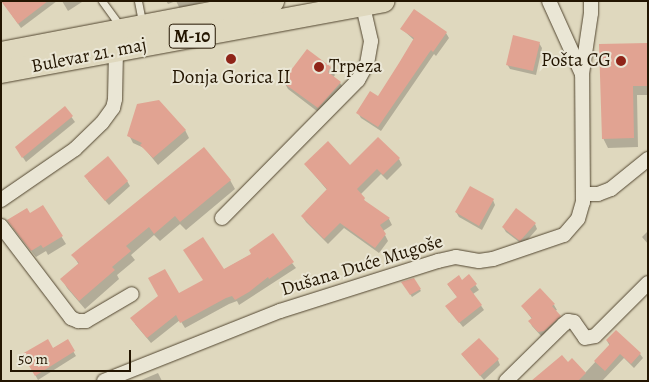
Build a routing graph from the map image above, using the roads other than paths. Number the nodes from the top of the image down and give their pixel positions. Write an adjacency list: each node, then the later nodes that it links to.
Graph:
1 (102, 1): 12 (lane)
2 (138, 1): 11 (lane)
3 (272, 1): 7 (main road, Bulevar 21. maj / M-10)
4 (549, 1): 18 (street, Dušana Duće Mugoše)
5 (591, 1): 18 (street, Dušana Duće Mugoše)
6 (373, 3): 8 (main road, Bulevar 21. maj / M-10); 22 (street)
7 (229, 5): 11 (main road, Bulevar 21. maj / M-10)
8 (307, 15): 14 (lane); 15 (main road, Bulevar 21. maj / M-10)
9 (124, 18): 12 (lane)
10 (132, 18): 11 (lane)
11 (151, 19): 16 (main road, Bulevar 21. maj / M-10)
12 (116, 20): 13 (lane)
13 (107, 21)
14 (286, 28)
15 (132, 51): 17 (main road, Bulevar 21. maj / M-10); 21 (street)
16 (1, 53)
17 (1, 72)
18 (582, 74): 20 (street, Dušana Duće Mugoše)
19 (648, 159): 20 (street)
20 (583, 194): 26 (street, Dušana Duće Mugoše)
21 (1, 200)
22 (222, 218)
23 (1, 226): 25 (street)
24 (648, 283): 28 (street)
25 (132, 294)
26 (123, 377): 27 (street, Dušana Duće Mugoše)
27 (104, 381)
28 (506, 381)

